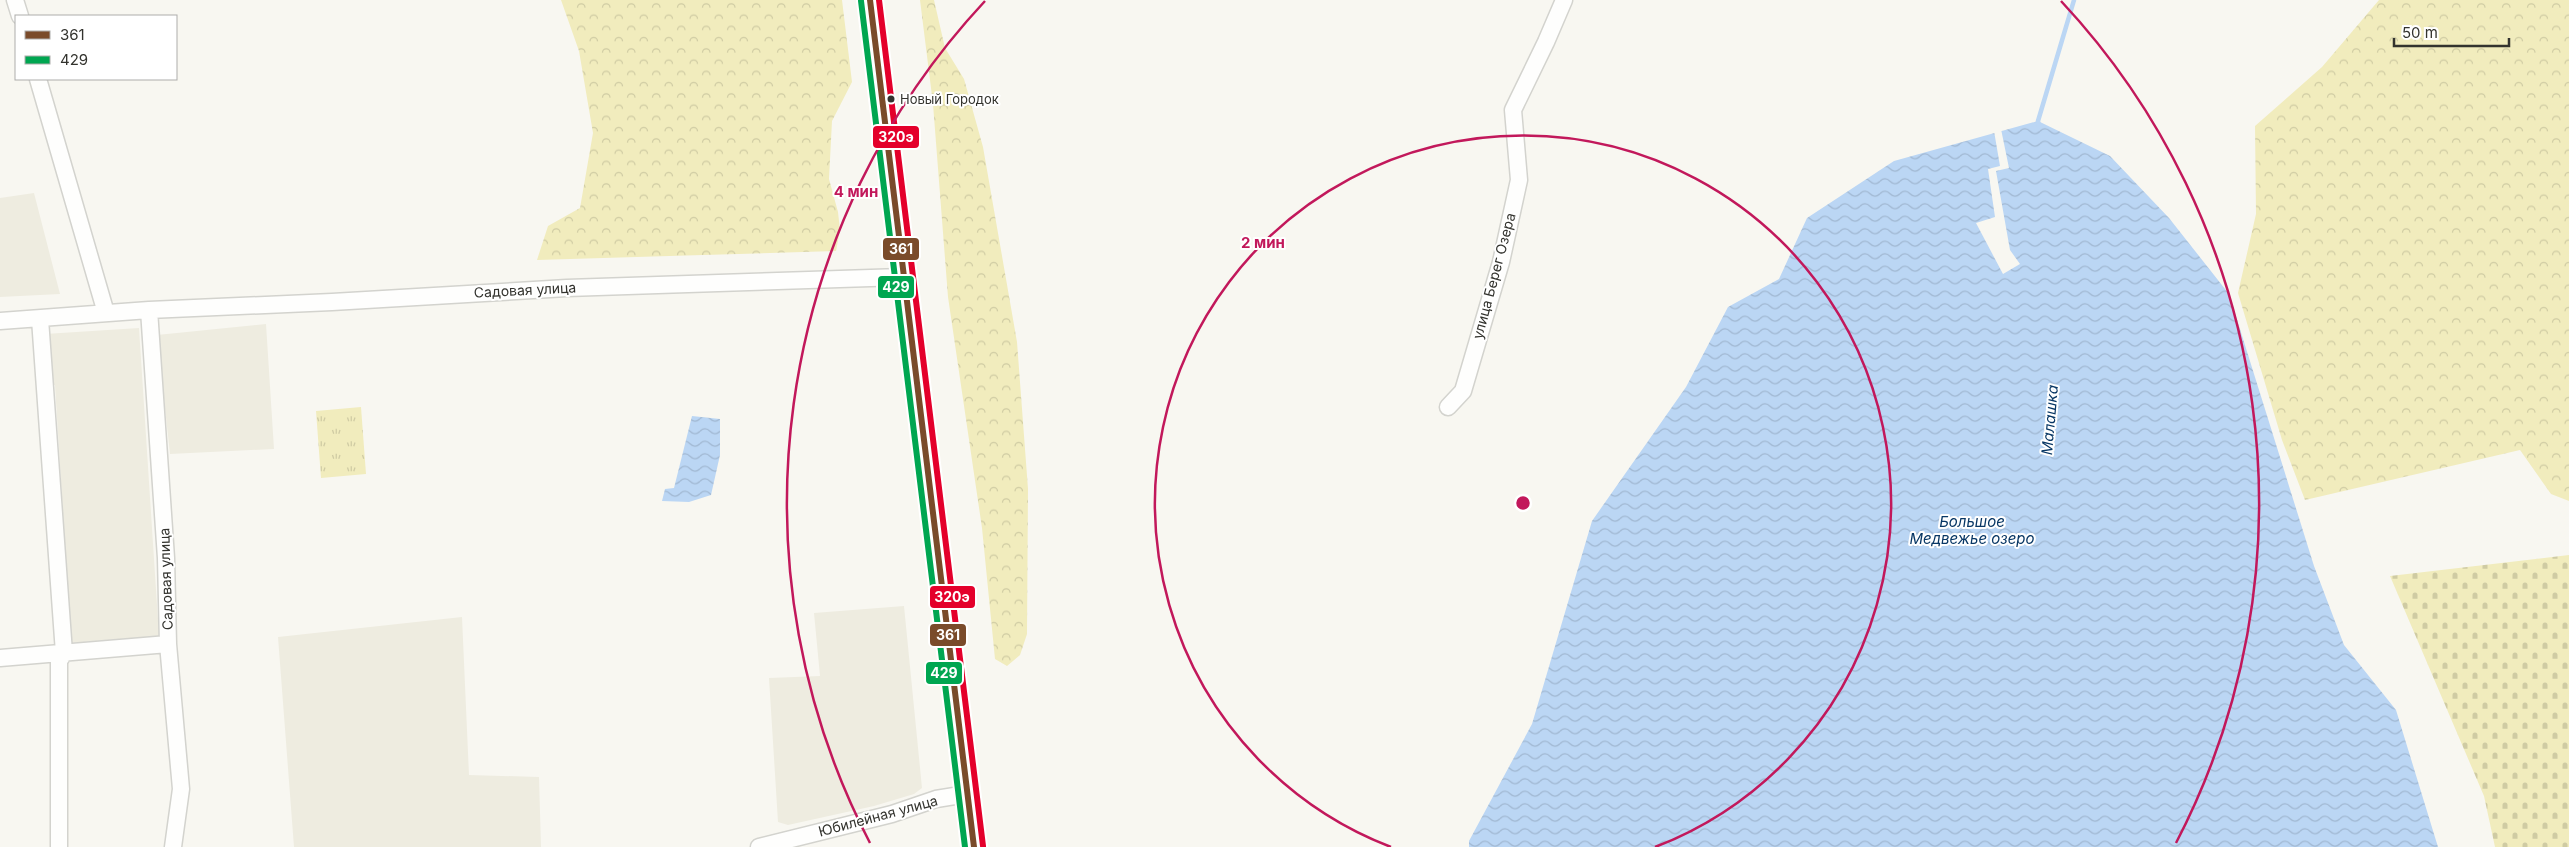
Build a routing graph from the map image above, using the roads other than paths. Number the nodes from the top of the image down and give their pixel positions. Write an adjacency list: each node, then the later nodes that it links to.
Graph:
1 (15, 0): 4 (street)
2 (870, 0): 6 (main road)
3 (1564, 0): 11 (street, улица Берег Озера)
4 (20, 15)
5 (38, 80): 8 (street)
6 (902, 278): 7 (street, Садовая улица); 15 (main road)
7 (148, 310): 8 (street, Садовая улица); 12 (street, Садовая улица)
8 (106, 313): 9 (street, Садовая улица)
9 (40, 319): 10 (street, Садовая улица); 13 (street)
10 (0, 321)
11 (1448, 407)
12 (168, 644): 13 (street); 17 (street, Садовая улица)
13 (64, 653): 14 (street); 16 (street)
14 (0, 658)
15 (967, 794): 18 (street, Юбилейная улица); 19 (main road)
16 (59, 847)
17 (173, 847)
18 (759, 847)
19 (974, 847)

